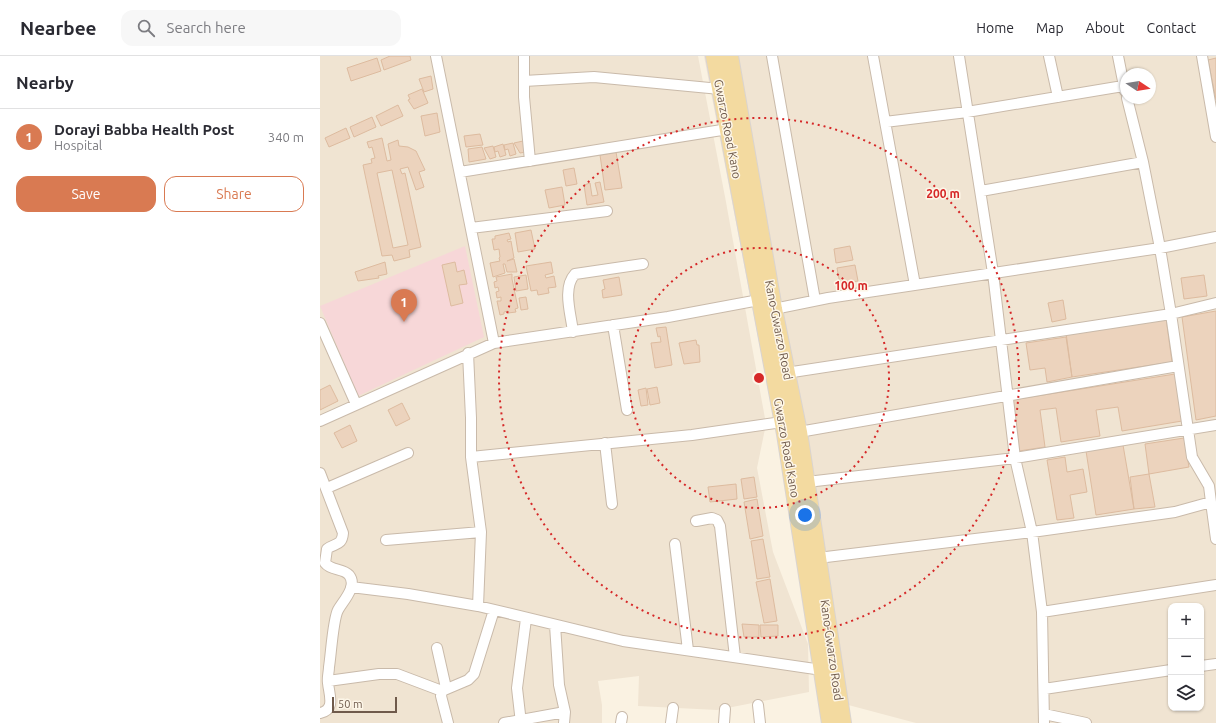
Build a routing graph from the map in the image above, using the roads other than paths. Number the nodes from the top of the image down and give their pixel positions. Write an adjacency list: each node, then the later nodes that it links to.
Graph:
1 (436, 56): 24 (street)
2 (524, 56): 12 (street)
3 (714, 56): 13 (main road, Gwarzo Road Kano)
4 (730, 56): 27 (main road, Kano-Gwarzo Road)
5 (772, 56): 35 (street)
6 (873, 56): 19 (street)
7 (960, 56): 17 (street)
8 (1049, 56): 15 (street)
9 (1118, 56): 11 (street)
10 (1202, 56): 18 (street)
11 (1120, 68)
12 (524, 81): 13 (street); 22 (street)
13 (720, 89): 20 (main road, Gwarzo Road Kano)
14 (1120, 93): 15 (street)
15 (1058, 97): 17 (street)
16 (1128, 104): 23 (street)
17 (967, 112): 19 (street); 25 (street)
18 (1214, 121): 21 (street)
19 (885, 122): 33 (street)
20 (728, 129): 22 (street); 27 (main road, Gwarzo Road Kano)
21 (1216, 137)
22 (530, 161): 24 (street)
23 (1143, 162): 25 (street); 30 (street)
24 (460, 172): 28 (street)
25 (981, 191): 32 (street)
26 (607, 211): 28 (street)
27 (752, 219): 34 (main road, Gwarzo Road Kano); 37 (main road, Kano-Gwarzo Road)
28 (471, 228): 43 (street)
29 (1216, 237): 30 (street)
30 (1160, 248): 32 (street); 38 (street)
31 (643, 264): 41 (street)
32 (993, 273): 33 (street); 42 (street)
33 (915, 285): 35 (street)
34 (759, 300): 40 (street); 51 (main road, Gwarzo Road Kano)
35 (816, 300): 37 (street)
36 (1216, 303): 38 (street)
37 (774, 309): 46 (main road, Kano-Gwarzo Road)
38 (1171, 314): 42 (street); 45 (street)
39 (320, 323): 48 (street)
40 (614, 325): 41 (street); 49 (street)
41 (573, 332): 43 (street)
42 (1000, 340): 46 (street); 47 (street)
43 (494, 343): 44 (street)
44 (468, 353): 48 (street); 57 (street)
45 (1178, 366): 47 (street); 53 (street)
46 (786, 373): 54 (main road, Kano-Gwarzo Road)
47 (1007, 396): 54 (street); 58 (street)
48 (356, 404): 50 (street)
49 (627, 410)
50 (320, 421)
51 (782, 422): 55 (street); 84 (main road, Gwarzo Road Kano)
52 (1216, 425): 53 (street)
53 (1187, 430): 58 (street); 61 (street)
54 (799, 432): 60 (main road, Kano-Gwarzo Road)
55 (605, 444): 57 (street); 64 (street)
56 (408, 453): 62 (street)
57 (471, 457): 66 (street)
58 (1015, 458): 60 (street); 67 (street)
59 (320, 473): 62 (street)
60 (807, 482): 71 (main road, Kano-Gwarzo Road)
61 (1213, 485): 63 (street)
62 (327, 488): 73 (street)
63 (1211, 502): 67 (street); 68 (street)
64 (612, 504)
65 (696, 521): 81 (street)
66 (481, 532): 69 (street); 74 (street)
67 (1032, 532): 71 (street); 76 (street)
68 (1216, 539)
69 (386, 540)
70 (675, 544): 80 (street)
71 (818, 558): 103 (main road, Kano-Gwarzo Road)
72 (1216, 585): 76 (street)
73 (351, 588): 74 (street); 86 (street)
74 (478, 606): 75 (street)
75 (494, 610): 77 (street); 87 (street)
76 (1042, 612): 88 (street)
77 (526, 619): 78 (street); 95 (street)
78 (555, 625): 80 (street); 92 (street)
79 (437, 648): 87 (street)
80 (688, 650): 81 (street)
81 (735, 658): 84 (street)
82 (1216, 664): 83 (street)
83 (1204, 666)
84 (822, 670): 102 (main road, Gwarzo Road Kano)
85 (1168, 670): 88 (street)
86 (328, 681): 87 (street); 93 (street)
87 (444, 689): 96 (street)
88 (1044, 689): 94 (street)
89 (758, 705): 101 (street)
90 (673, 708): 99 (street)
91 (725, 708): 100 (street)
92 (565, 712): 95 (street); 98 (street)
93 (320, 713)
94 (1044, 718): 104 (street)
95 (520, 722): 97 (street)
96 (448, 723)
97 (504, 723)
98 (564, 723)
99 (671, 723)
100 (724, 723)
101 (760, 723)
102 (830, 723)
103 (843, 723)
104 (1086, 723)

